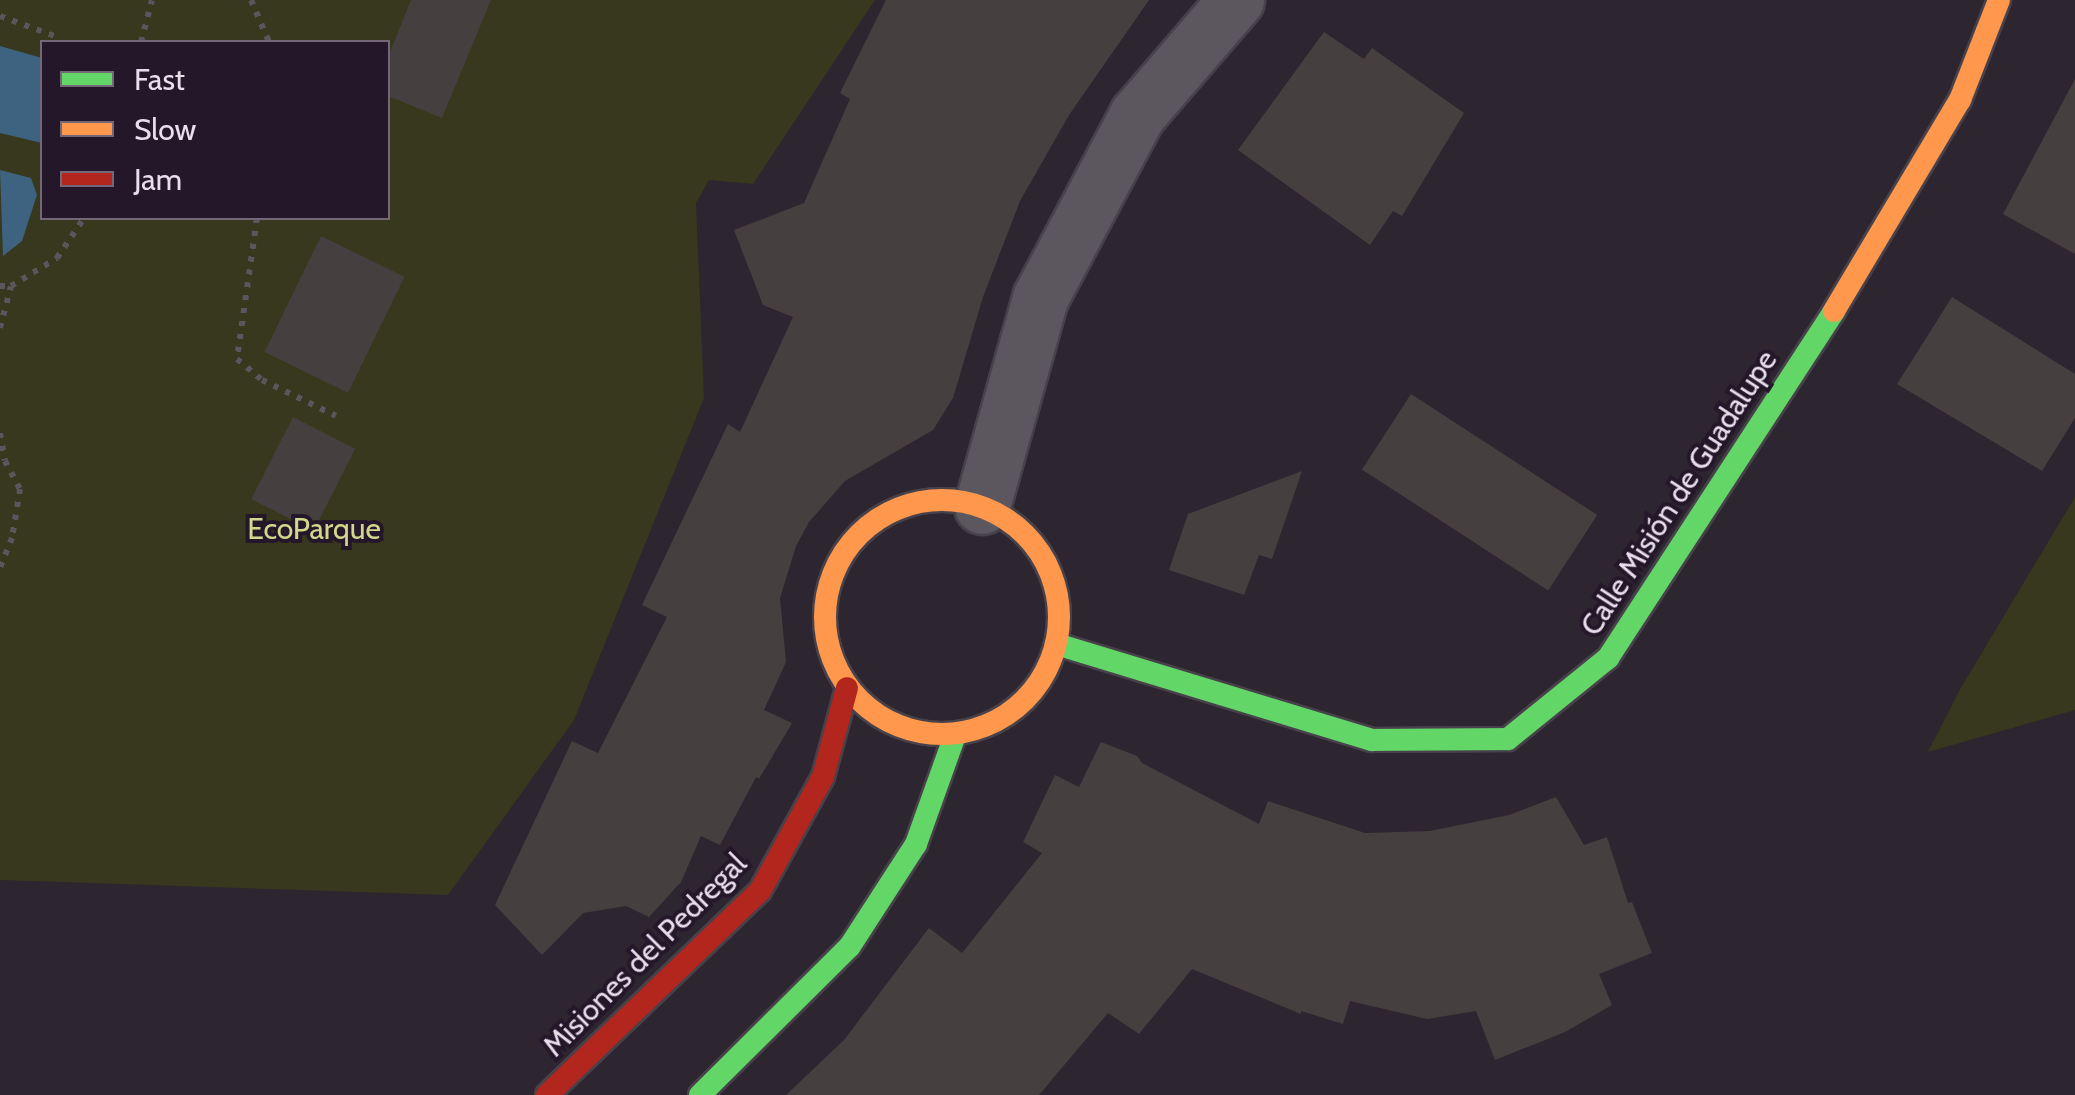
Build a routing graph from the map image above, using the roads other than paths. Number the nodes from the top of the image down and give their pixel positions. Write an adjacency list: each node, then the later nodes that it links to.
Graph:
1 (1236, 0): 3 (street)
2 (1999, 0): 4 (street, Calle Misión de Guadalupe)
3 (982, 506): 4 (street); 5 (street)
4 (1056, 644): 6 (street)
5 (847, 688): 6 (street); 7 (street, Misiones del Pedregal)
6 (955, 735): 8 (street)
7 (547, 1095)
8 (700, 1095)

